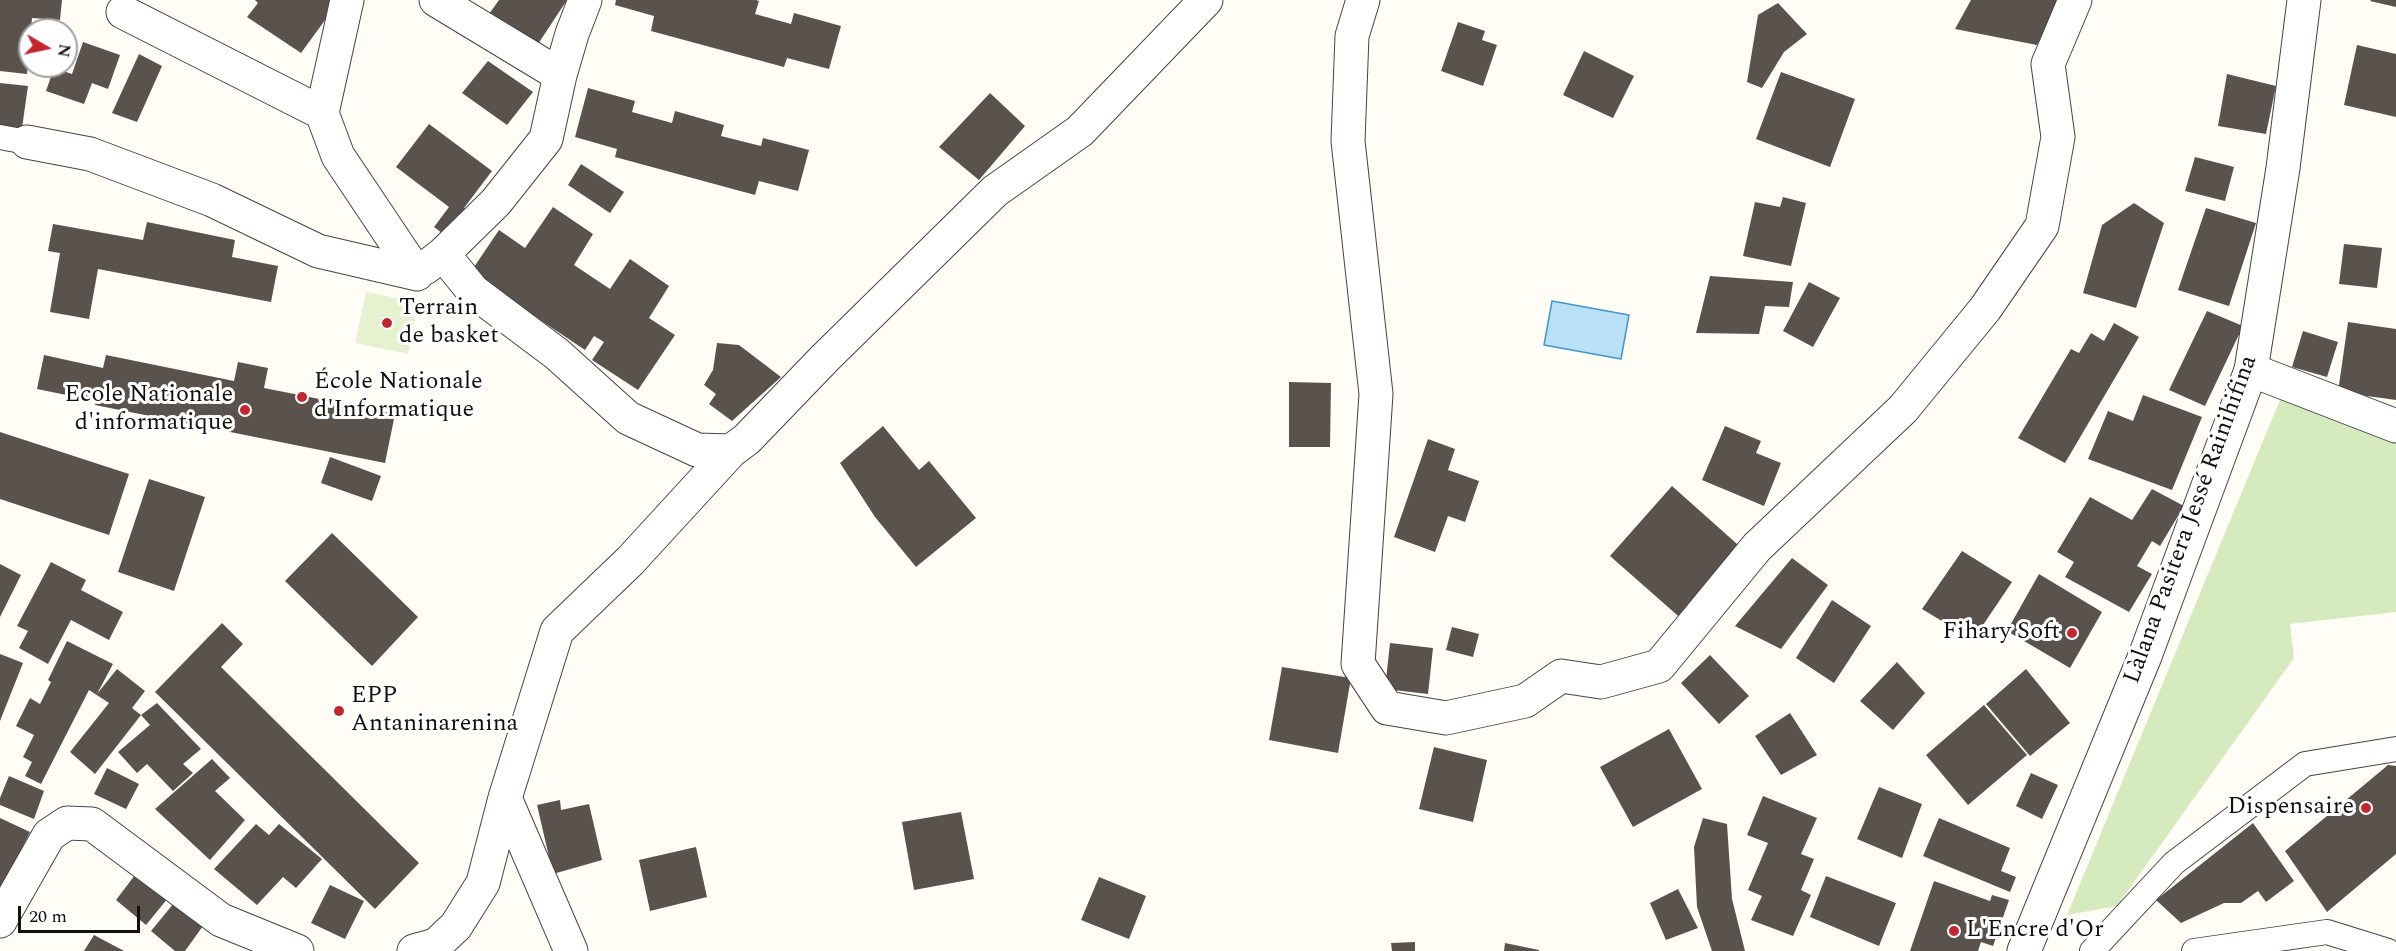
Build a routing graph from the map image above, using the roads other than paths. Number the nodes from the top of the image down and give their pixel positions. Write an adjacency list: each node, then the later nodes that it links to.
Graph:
1 (347, 0): 10 (street)
2 (436, 0): 9 (street)
3 (585, 0): 9 (street)
4 (1206, 0): 16 (street)
5 (1363, 0): 6 (street)
6 (2075, 0)
7 (2304, 0): 14 (street, Làlana Pasitera Jessé Rainihifina)
8 (123, 12): 10 (street)
9 (560, 75): 12 (street)
10 (322, 113): 13 (street)
11 (13, 139): 13 (street)
12 (443, 254): 13 (street); 16 (street)
13 (417, 274)
14 (2252, 370): 15 (street); 20 (street, Làlana Pasitera Jessé Rainihifina)
15 (2396, 426)
16 (731, 451): 18 (street)
17 (2396, 749): 24 (lane)
18 (505, 798): 22 (street); 23 (street)
19 (0, 921): 21 (street)
20 (2033, 946)
21 (297, 951)
22 (414, 951)
23 (571, 951)
24 (2092, 951)
25 (2194, 951): 26 (lane)
26 (2388, 951)

